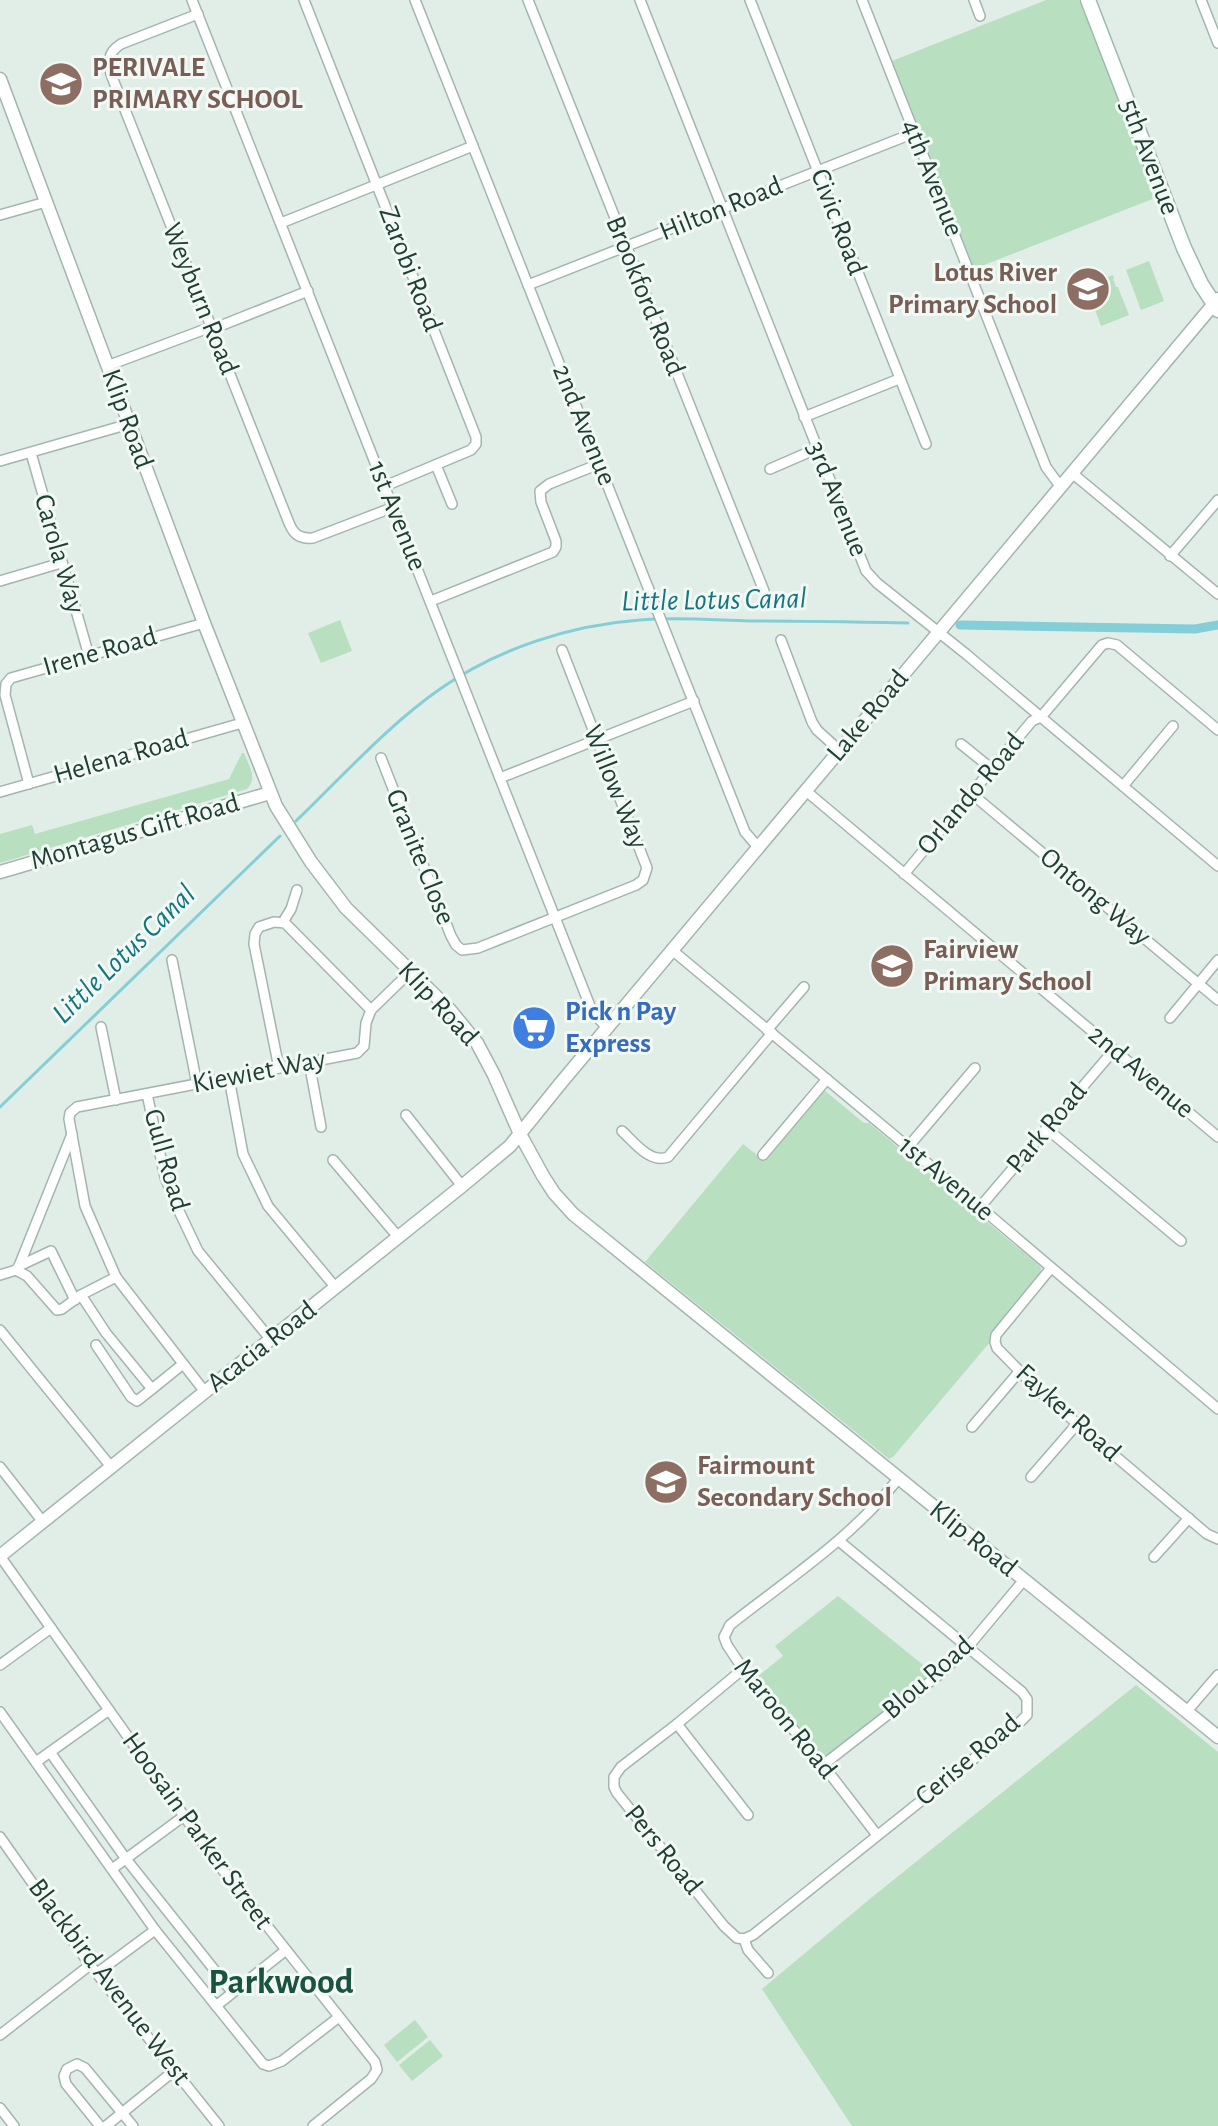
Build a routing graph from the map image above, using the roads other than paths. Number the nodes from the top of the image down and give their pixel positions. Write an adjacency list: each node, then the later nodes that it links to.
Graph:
1 (192, 0): 11 (street, 1st Avenue)
2 (304, 0): 18 (street, Zarobi Road)
3 (415, 0): 16 (street, 2nd Avenue)
4 (528, 0): 23 (street, Brookford Road)
5 (640, 0): 20 (street, 3rd Avenue)
6 (750, 0): 17 (street, Civic Road)
7 (862, 0): 15 (street, 4th Avenue)
8 (974, 0): 12 (street)
9 (1088, 0): 26 (main road, 5th Avenue)
10 (1201, 0): 13 (street)
11 (198, 14): 22 (street, 1st Avenue); 27 (street, Weyburn Road)
12 (980, 16)
13 (1218, 43)
14 (0, 79): 19 (street, Klip Road)
15 (914, 133): 17 (street, Hilton Road); 41 (street, 4th Avenue)
16 (473, 146): 18 (street); 24 (street, 2nd Avenue)
17 (818, 170): 20 (street, Hilton Road); 29 (street, Civic Road)
18 (377, 184): 22 (street); 37 (street, Zarobi Road)
19 (46, 202): 21 (street); 28 (street, Klip Road)
20 (722, 208): 23 (street, Hilton Road); 30 (street, 3rd Avenue)
21 (0, 215)
22 (281, 223): 25 (street, 1st Avenue)
23 (626, 247): 24 (street, Hilton Road); 48 (street, Brookford Road)
24 (528, 285): 36 (street, 2nd Avenue)
25 (308, 291): 27 (street); 40 (street, 1st Avenue)
26 (1217, 305): 39 (street, Lake Road)
27 (211, 327): 28 (street); 44 (street, Weyburn Road)
28 (107, 366): 31 (street, Klip Road)
29 (899, 379): 30 (street); 32 (street, Civic Road)
30 (804, 417): 33 (street, 3rd Avenue)
31 (129, 424): 34 (street); 51 (street, Klip Road)
32 (926, 444)
33 (816, 449): 38 (street); 52 (street, 3rd Avenue)
34 (31, 453): 35 (street); 46 (street, Carola Way)
35 (0, 461)
36 (599, 464): 50 (street); 56 (street, 2nd Avenue)
37 (436, 465): 40 (street, Zarobi Road); 43 (street)
38 (770, 469)
39 (1072, 473): 41 (street, Lake Road); 45 (street)
40 (385, 486): 44 (street, 1st Avenue)
41 (1060, 486): 52 (street, Lake Road)
42 (1218, 500): 45 (street)
43 (452, 504)
44 (394, 507): 50 (street, 1st Avenue)
45 (1170, 556): 49 (street)
46 (61, 563): 47 (street); 55 (street, Carola Way)
47 (0, 581)
48 (764, 591)
49 (1218, 594)
50 (431, 601): 66 (street, 1st Avenue)
51 (204, 623): 55 (street, Irene Road); 58 (street, Klip Road)
52 (939, 632): 57 (street, 3rd Avenue); 63 (street, Lake Road)
53 (781, 640): 63 (street)
54 (562, 650): 61 (street, Willow Way)
55 (89, 656): 67 (street, Irene Road)
56 (694, 701): 61 (street); 73 (street, 2nd Avenue)
57 (1041, 717): 60 (street, Orlando Road); 65 (street, Orlando Road); 68 (street, 3rd Avenue)
58 (242, 723): 67 (street, Helena Road); 71 (street, Klip Road)
59 (1173, 726): 68 (street)
60 (1218, 730)
61 (597, 740): 66 (street); 78 (street, Willow Way)
62 (961, 744): 65 (street)
63 (839, 750): 69 (street, Lake Road)
64 (381, 758): 78 (street, Granite Close)
65 (992, 769): 72 (street, Orlando Road)
66 (500, 778): 78 (street, 1st Avenue)
67 (29, 784): 70 (street, Helena Road)
68 (1123, 786): 74 (street, 3rd Avenue)
69 (806, 791): 73 (street, Lake Road); 76 (street, 2nd Avenue)
70 (0, 792)
71 (270, 793): 75 (street, Montagus Gift Road); 83 (street, Klip Road)
72 (972, 794): 76 (street, Orlando Road); 84 (street, Ontong Way)
73 (758, 847): 80 (street, Lake Road)
74 (1218, 866)
75 (0, 872)
76 (904, 874): 92 (street, 2nd Avenue)
77 (297, 890): 79 (street)
78 (556, 917): 90 (street, 1st Avenue)
79 (283, 922): 87 (street); 94 (street)
80 (672, 950): 90 (street, Lake Road); 91 (street, 1st Avenue)
81 (172, 960): 98 (street)
82 (1218, 960): 84 (street)
83 (410, 972): 87 (street); 106 (street, Klip Road)
84 (1199, 984): 86 (street, Ontong Way); 88 (street)
85 (804, 987): 91 (street)
86 (1218, 1000)
87 (371, 1010): 93 (street, Kiewiet Way)
88 (1170, 1018)
89 (101, 1027): 100 (street)
90 (607, 1028): 106 (street, Lake Road)
91 (770, 1031): 97 (street, 1st Avenue); 104 (street)
92 (1114, 1050): 103 (street, Park Road); 107 (street, 2nd Avenue)
93 (309, 1062): 94 (street, Kiewiet Way); 102 (street)
94 (279, 1068): 96 (street, Kiewiet Way)
95 (975, 1068): 108 (street)
96 (229, 1078): 98 (street, Kiewiet Way); 119 (street)
97 (827, 1079): 108 (street, 1st Avenue); 109 (street)
98 (197, 1084): 99 (street, Kiewiet Way)
99 (147, 1094): 100 (street, Kiewiet Way); 122 (street, Gull Road)
100 (116, 1100): 105 (street, Kiewiet Way)
101 (406, 1115): 111 (street)
102 (321, 1127)
103 (1046, 1128): 112 (street, Park Road); 114 (street)
104 (622, 1131)
105 (72, 1134): 115 (street); 118 (street)
106 (520, 1134): 111 (street, Acacia Road); 134 (street, Klip Road)
107 (1218, 1137)
108 (908, 1147): 112 (street, 1st Avenue)
109 (763, 1155)
110 (333, 1160): 113 (street)
111 (462, 1186): 113 (street, Acacia Road)
112 (980, 1207): 116 (street, 1st Avenue)
113 (399, 1238): 119 (street, Acacia Road)
114 (1181, 1241)
115 (18, 1268): 117 (street); 120 (street); 120 (street)
116 (1051, 1268): 125 (street, Fayker Road); 128 (street, 1st Avenue)
117 (0, 1275)
118 (116, 1277): 120 (street); 124 (street)
119 (336, 1288): 122 (street, Acacia Road)
120 (78, 1298): 126 (street)
121 (0, 1330): 132 (street)
122 (271, 1340): 127 (street, Acacia Road)
123 (96, 1345): 126 (street)
124 (183, 1364): 126 (street); 127 (street)
125 (1019, 1372): 129 (street, Fayker Road); 130 (street)
126 (152, 1389)
127 (205, 1392): 132 (street, Acacia Road)
128 (1218, 1409)
129 (1077, 1424): 133 (street); 135 (street, Fayker Road)
130 (972, 1427)
131 (0, 1467): 136 (street)
132 (112, 1468): 136 (street, Acacia Road)
133 (1031, 1477)
134 (898, 1479): 138 (street, Maroon Road); 141 (street, Klip Road)
135 (1189, 1518): 137 (street, Fayker Road); 140 (street)
136 (43, 1522): 139 (street, Acacia Road)
137 (1218, 1539)
138 (839, 1541): 143 (street, Cerise Road); 145 (street, Maroon Road)
139 (0, 1556): 142 (street, Hoosain Parker Street)
140 (1154, 1557)
141 (1023, 1581): 143 (street, Blou Road); 148 (street, Klip Road)
142 (51, 1628): 144 (street); 147 (street, Hoosain Parker Street)
143 (967, 1648): 154 (street, Blou Road); 157 (street, Cerise Road)
144 (0, 1665)
145 (743, 1669): 150 (street, Pers Road); 154 (street, Maroon Road)
146 (1218, 1675): 148 (street)
147 (109, 1710): 152 (street); 156 (street, Hoosain Parker Street)
148 (1187, 1711): 151 (street, Klip Road)
149 (0, 1712): 153 (street)
150 (677, 1724): 155 (street); 162 (street, Pers Road)
151 (1218, 1737)
152 (50, 1752): 153 (street); 159 (street)
153 (36, 1762): 160 (street)
154 (823, 1765): 157 (street, Maroon Road)
155 (748, 1815)
156 (184, 1816): 159 (street); 163 (street, Hoosain Parker Street)
157 (877, 1835): 162 (street, Cerise Road)
158 (0, 1837): 164 (street, Blackbird Avenue West)
159 (126, 1859): 160 (street); 166 (street)
160 (112, 1869): 161 (street)
161 (155, 1930): 164 (street); 167 (street)
162 (744, 1939): 165 (street, Pers Road)
163 (286, 1950): 166 (street); 168 (street, Hoosain Parker Street)
164 (94, 1969): 169 (street); 170 (street, Blackbird Avenue West)
165 (768, 1973)
166 (232, 1992): 167 (street)
167 (216, 2006): 168 (street)
168 (339, 2017): 177 (street, Hoosain Parker Street)
169 (0, 2035)
170 (175, 2070): 172 (street); 176 (street, Blackbird Avenue West)
171 (0, 2108): 173 (street)
172 (123, 2112): 174 (street); 174 (street); 175 (street)
173 (14, 2126)
174 (103, 2126)
175 (133, 2126)
176 (219, 2126)
177 (313, 2126)

